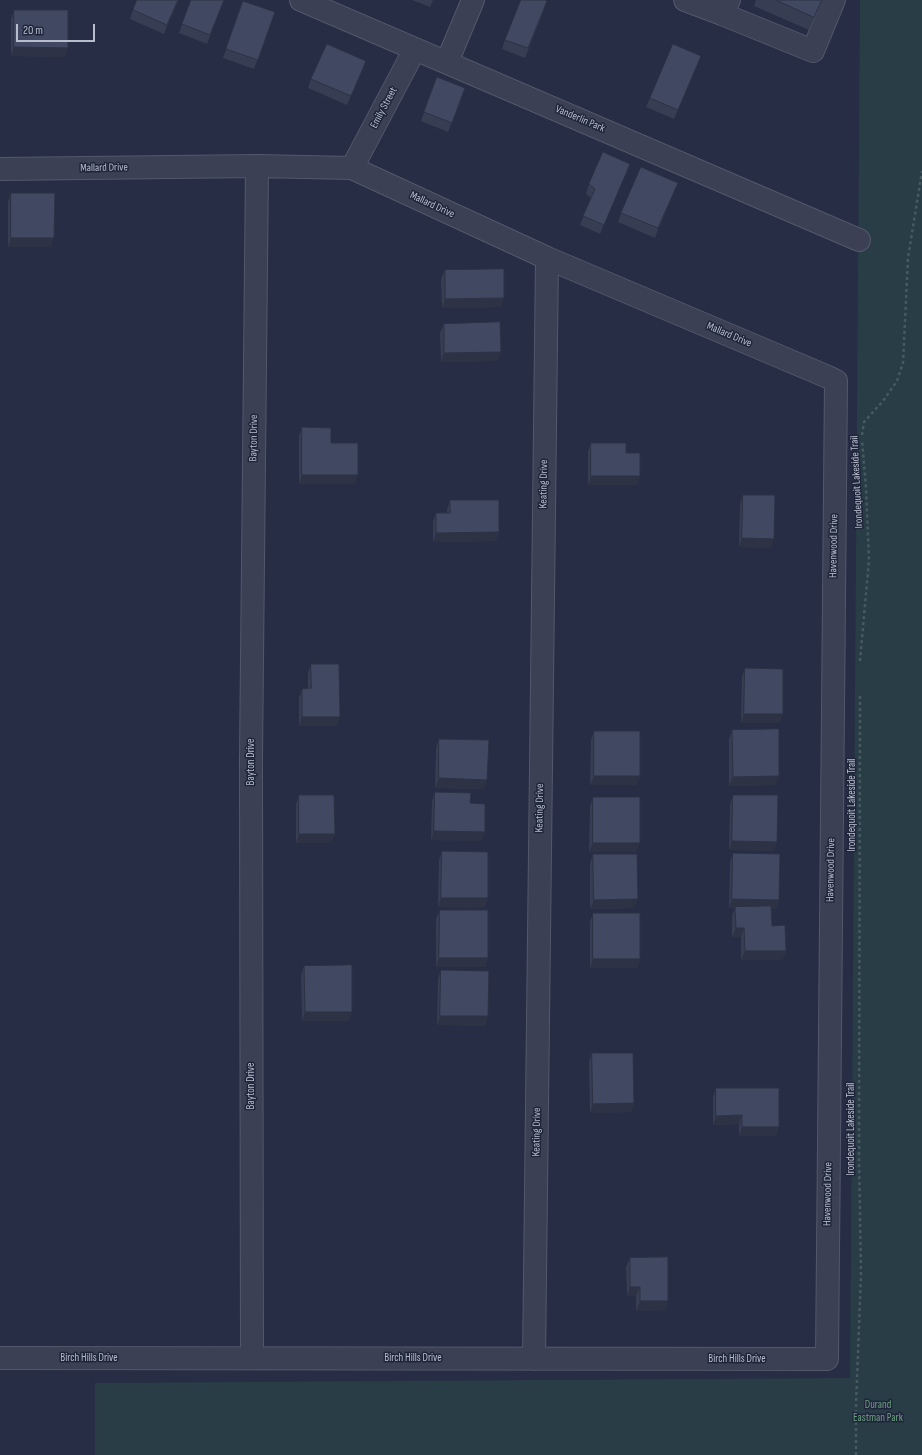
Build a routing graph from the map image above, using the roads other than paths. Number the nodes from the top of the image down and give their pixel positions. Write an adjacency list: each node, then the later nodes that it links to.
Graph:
1 (302, 0): 6 (street, Vanderlin Park)
2 (473, 0): 7 (street)
3 (685, 0): 5 (street)
4 (834, 0): 5 (street)
5 (725, 7)
6 (415, 49): 7 (street, Vanderlin Park); 9 (street, Emily Street)
7 (447, 62): 11 (street, Vanderlin Park)
8 (258, 166): 9 (street, Mallard Drive); 10 (street, Mallard Drive); 15 (street, Bayton Drive)
9 (352, 168): 12 (street, Mallard Drive)
10 (0, 169)
11 (859, 240)
12 (546, 258): 13 (street, Mallard Drive); 16 (street, Keating Drive)
13 (836, 381): 17 (street, Havenwood Drive)
14 (0, 1358): 15 (street, Birch Hills Drive)
15 (252, 1358): 16 (street, Birch Hills Drive)
16 (534, 1359): 17 (street, Birch Hills Drive)
17 (827, 1359)

